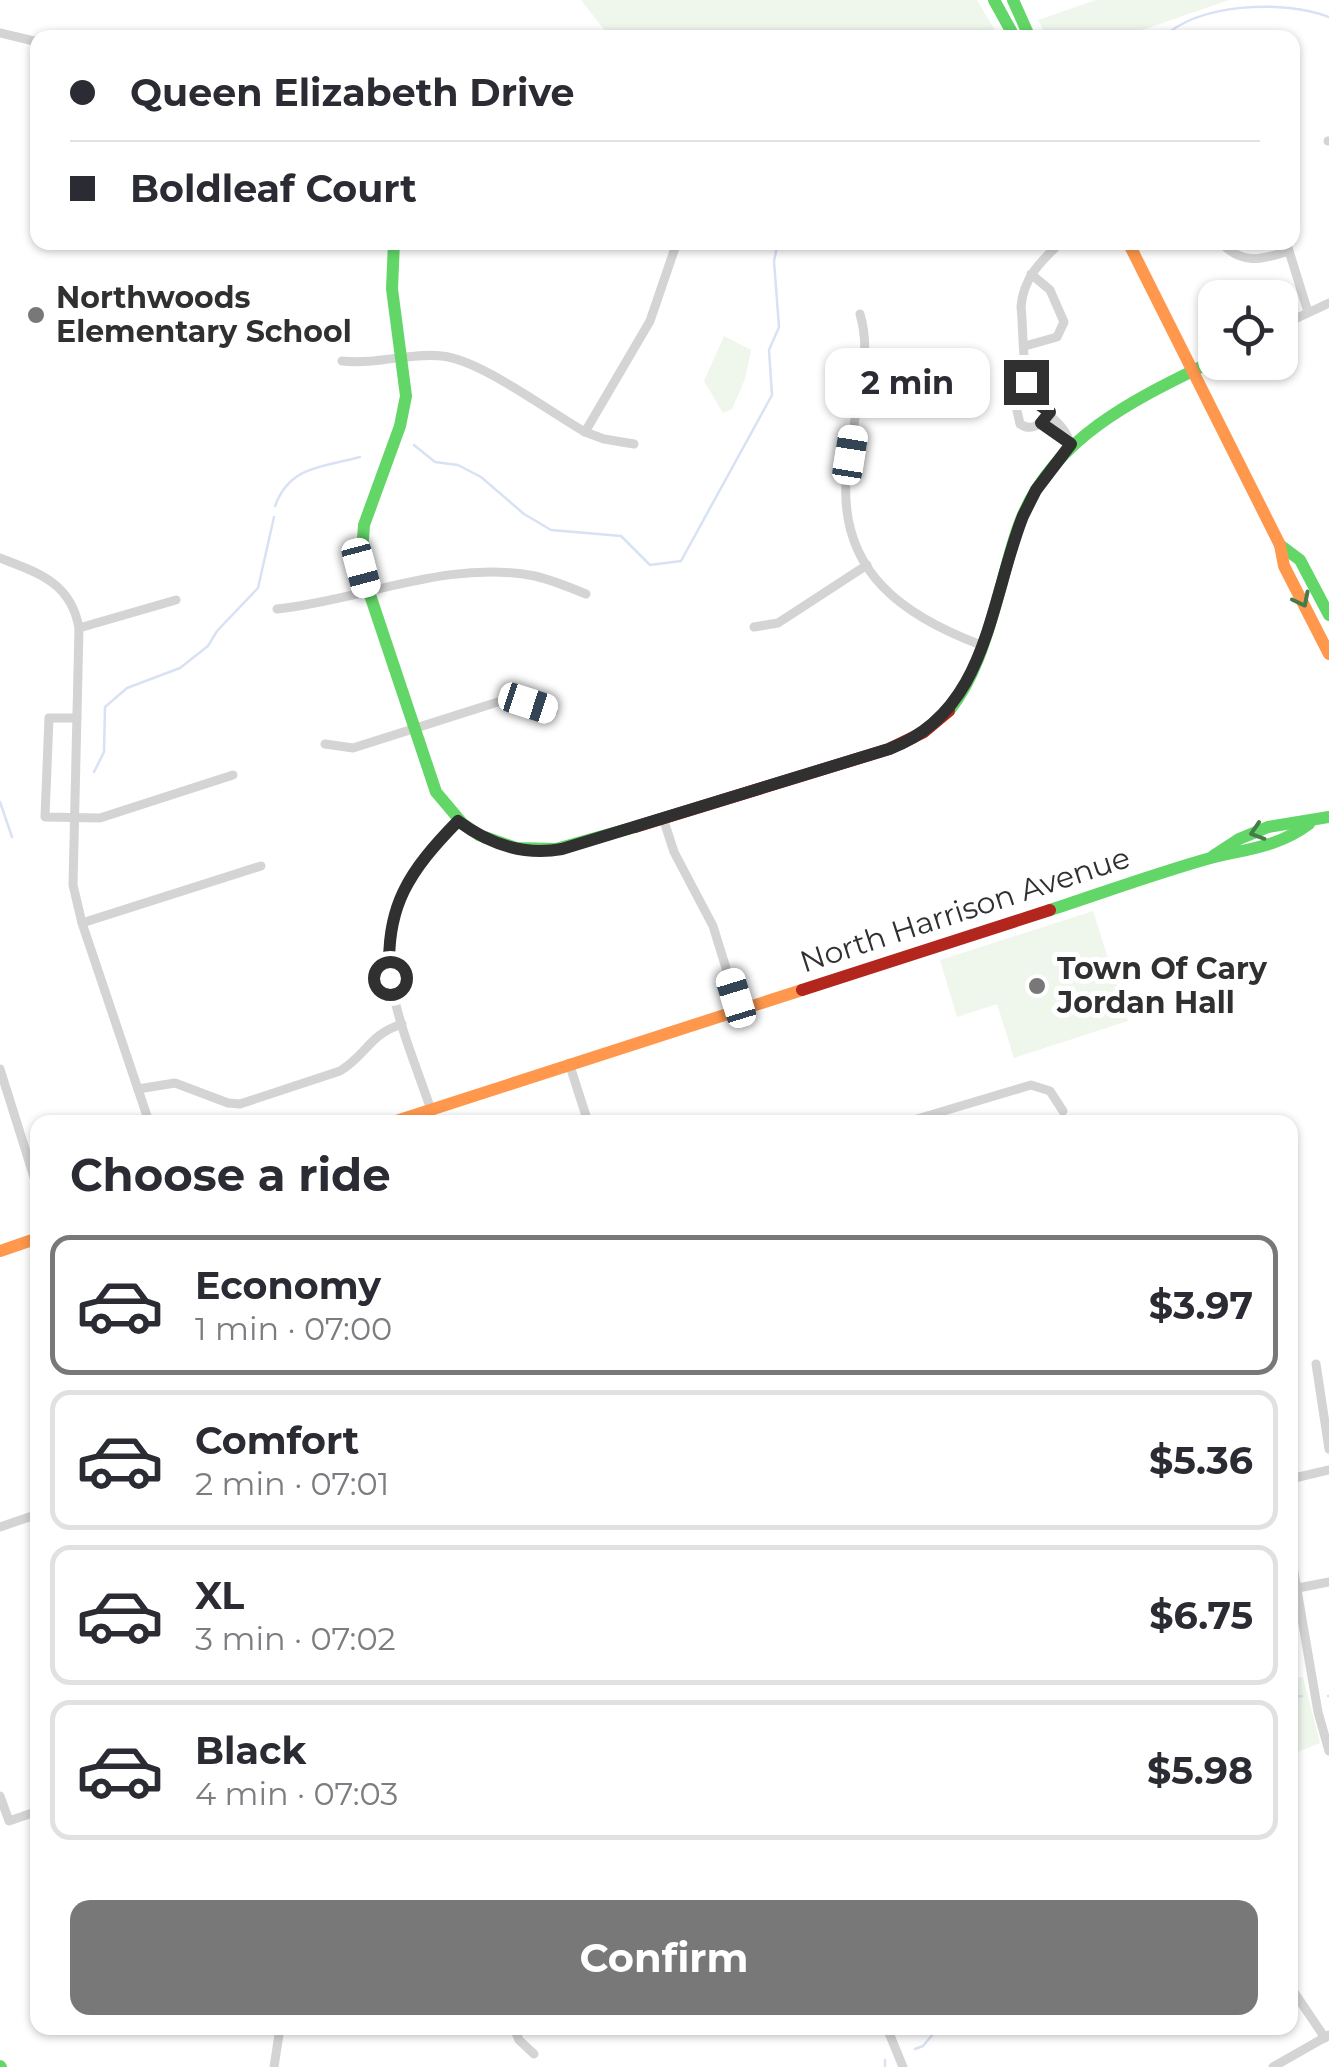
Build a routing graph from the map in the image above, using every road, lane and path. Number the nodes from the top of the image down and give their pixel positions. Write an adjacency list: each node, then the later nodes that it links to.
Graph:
1 (994, 0): 3 (main road)
2 (1013, 0): 4 (main road)
3 (1011, 30)
4 (1026, 30)
5 (0, 34): 6 (street)
6 (30, 40)
7 (393, 250): 20 (main road)
8 (674, 250): 27 (street)
9 (1052, 250): 14 (street)
10 (1132, 250): 23 (main road)
11 (1230, 250): 12 (street)
12 (1278, 250)
13 (1288, 250): 16 (street)
14 (1031, 274): 19 (street); 19 (street)
15 (1329, 303): 16 (street)
16 (1308, 312): 18 (street)
17 (860, 314): 32 (street)
18 (1298, 317)
19 (1025, 346): 24 (street)
20 (403, 360): 21 (street); 27 (street); 33 (main road)
21 (342, 362)
22 (1198, 368): 23 (main road)
23 (1194, 370): 29 (main road); 30 (main road)
24 (1030, 390): 25 (street); 26 (street)
25 (1050, 412): 26 (street); 29 (street)
26 (1041, 423): 29 (street)
27 (585, 432): 28 (street)
28 (634, 444)
29 (1071, 444): 40 (main road)
30 (1280, 544): 37 (main road); 41 (main road, one-way to 41)
31 (0, 558): 39 (street)
32 (867, 565): 38 (street); 40 (street)
33 (368, 592): 34 (street); 36 (street); 44 (main road)
34 (586, 594)
35 (176, 600): 39 (street)
36 (277, 609)
37 (1329, 616)
38 (754, 627)
39 (80, 628): 43 (street)
40 (981, 645): 48 (main road)
41 (1329, 654)
42 (553, 711): 44 (street)
43 (76, 718): 49 (street); 49 (street)
44 (413, 728): 45 (street); 50 (main road)
45 (325, 744)
46 (233, 775): 49 (street)
47 (1329, 817): 53 (main road, North Harrison Avenue)
48 (664, 818): 50 (main road); 53 (street)
49 (75, 819): 52 (street)
50 (458, 821): 54 (street)
51 (262, 866): 52 (street)
52 (82, 923): 57 (street)
53 (740, 1010): 55 (main road, North Harrison Avenue)
54 (402, 1024): 57 (street); 58 (street)
55 (569, 1063): 58 (main road, North Harrison Avenue); 62 (street)
56 (0, 1068): 64 (street)
57 (138, 1089): 60 (street)
58 (431, 1110): 61 (main road, North Harrison Avenue)
59 (1063, 1111): 63 (street)
60 (147, 1115)
61 (415, 1115)
62 (586, 1115)
63 (930, 1115)
64 (30, 1164)
65 (30, 1241): 66 (main road)
66 (0, 1250)
67 (1316, 1364): 68 (street)
68 (1329, 1449)
69 (1329, 1470): 70 (street)
70 (1298, 1477)
71 (30, 1517): 72 (street)
72 (0, 1527)
73 (1329, 1582): 74 (street)
74 (1298, 1588): 75 (street)
75 (1329, 1751)
76 (0, 1796): 77 (street)
77 (30, 1814)
78 (1298, 1997): 82 (street)
79 (279, 2035): 84 (street)
80 (518, 2035): 83 (street)
81 (890, 2035): 85 (street)
82 (1327, 2036): 86 (street)
83 (534, 2054)
84 (274, 2067)
85 (903, 2067)
86 (1274, 2067)

